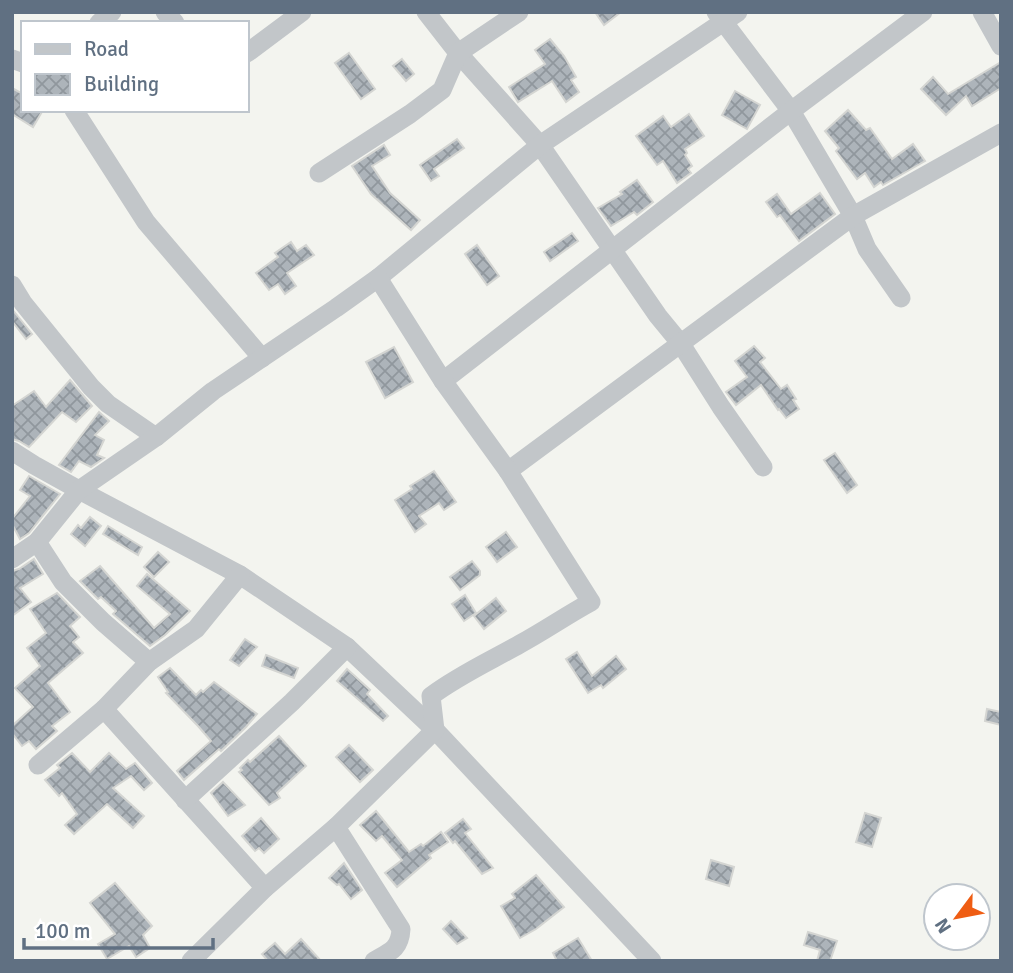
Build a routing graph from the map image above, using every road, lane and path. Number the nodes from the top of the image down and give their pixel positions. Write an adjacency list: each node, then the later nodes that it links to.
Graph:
1 (302, 12): 8 (street)
2 (426, 12): 9 (street)
3 (519, 12): 9 (street)
4 (923, 12): 10 (street)
5 (982, 12): 7 (street)
6 (726, 15): 10 (street); 13 (street)
7 (1001, 47)
8 (248, 52)
9 (458, 53): 13 (street); 14 (street)
10 (791, 111): 15 (street); 16 (street)
11 (75, 112): 21 (street)
12 (1001, 133): 15 (street)
13 (540, 145): 16 (street); 17 (street)
14 (319, 173)
15 (853, 216): 19 (street); 20 (street)
16 (612, 250): 20 (street); 22 (street)
17 (378, 278): 21 (street); 22 (street)
18 (12, 285): 23 (street)
19 (901, 298)
20 (681, 344): 25 (street); 26 (street)
21 (262, 358): 23 (street)
22 (443, 381): 26 (street)
23 (156, 438): 27 (street)
24 (12, 451): 27 (street)
25 (763, 467)
26 (508, 471): 34 (street)
27 (79, 490): 28 (street); 30 (street)
28 (37, 542): 29 (street); 32 (street)
29 (12, 559)
30 (240, 575): 31 (street); 32 (street)
31 (347, 647): 34 (street); 36 (street)
32 (149, 662): 33 (street)
33 (104, 709): 35 (street); 36 (street)
34 (435, 730): 37 (street); 41 (street)
35 (38, 765)
36 (185, 800): 38 (street)
37 (336, 827): 38 (street); 40 (street)
38 (265, 888): 39 (street)
39 (191, 961)
40 (374, 961)
41 (652, 961)

